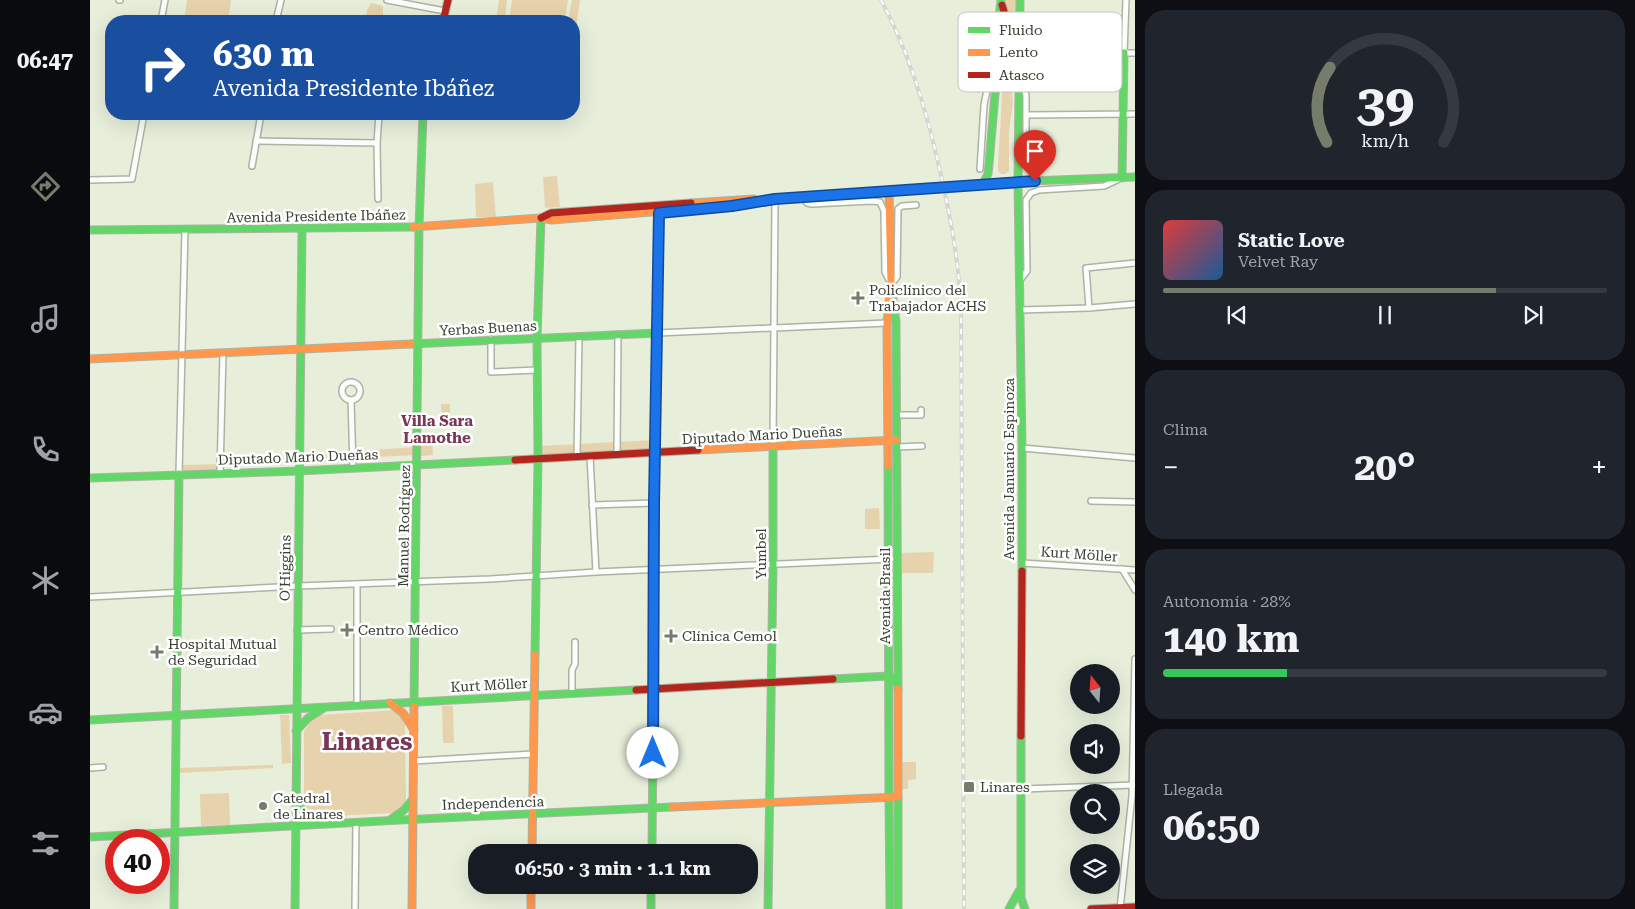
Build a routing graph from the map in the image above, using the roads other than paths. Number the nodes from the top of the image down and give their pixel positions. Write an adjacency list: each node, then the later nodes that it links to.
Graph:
1 (165, 0): 7 (street)
2 (281, 0): 8 (street)
3 (387, 0): 6 (street)
4 (448, 0): 6 (main road)
5 (1126, 0): 10 (street)
6 (445, 12): 9 (main road)
7 (162, 15)
8 (277, 15)
9 (444, 15)
10 (1124, 53): 11 (street); 16 (main road)
11 (1135, 53)
12 (987, 92): 27 (street)
13 (995, 92): 32 (main road)
14 (1020, 92): 31 (main road, Avenida Januario Espinoza)
15 (1025, 92): 18 (street)
16 (1123, 114): 17 (street); 18 (street); 29 (main road)
17 (1135, 114)
18 (1026, 115): 26 (street)
19 (143, 120): 30 (street)
20 (260, 120): 23 (street)
21 (379, 120): 24 (street)
22 (423, 120): 40 (main road, Manuel Rodríguez)
23 (256, 141): 24 (street); 25 (street)
24 (377, 143): 35 (street)
25 (252, 166)
26 (1034, 167)
27 (980, 169)
28 (1135, 177): 29 (main road, Avenida Presidente Ibáñez)
29 (1122, 178): 31 (main road, Avenida Presidente Ibáñez); 45 (street, Avenida Presidente Ibáñez)
30 (90, 180)
31 (1018, 182): 32 (main road, Avenida Presidente Ibáñez); 45 (main road, Avenida Januario Espinoza)
32 (983, 184): 33 (main road, Avenida Presidente Ibáñez)
33 (889, 190): 34 (main road, Avenida Presidente Ibáñez); 46 (main road, Avenida Brasil)
34 (802, 197): 36 (main road, Avenida Presidente Ibáñez); 46 (street)
35 (378, 199)
36 (775, 199): 38 (main road, Avenida Presidente Ibáñez); 51 (street, Yumbel)
37 (916, 205): 46 (street)
38 (658, 209): 39 (main road, Avenida Presidente Ibáñez); 52 (main road)
39 (541, 218): 40 (main road, Avenida Presidente Ibáñez); 55 (main road)
40 (419, 227): 41 (main road, Avenida Presidente Ibáñez); 57 (main road, Manuel Rodríguez)
41 (302, 228): 42 (main road, Avenida Presidente Ibáñez); 58 (main road, O'Higgins)
42 (185, 229): 43 (main road, Avenida Presidente Ibáñez); 60 (street)
43 (90, 230)
44 (1135, 263): 48 (street)
45 (1019, 280): 49 (main road, Avenida Januario Espinoza)
46 (891, 284): 50 (main road, Avenida Brasil); 65 (main road, Avenida Brasil)
47 (1135, 304): 48 (street)
48 (1089, 308): 49 (street)
49 (1020, 310): 70 (main road, Avenida Januario Espinoza)
50 (888, 323): 51 (street, Yerbas Buenas); 66 (main road, Avenida Brasil)
51 (774, 328): 52 (street, Yerbas Buenas); 68 (street, Yumbel)
52 (657, 333): 53 (main road, Yerbas Buenas); 71 (main road)
53 (618, 334): 54 (main road, Yerbas Buenas); 72 (street)
54 (579, 336): 55 (main road, Yerbas Buenas); 73 (street)
55 (537, 338): 56 (main road, Yerbas Buenas); 62 (main road)
56 (491, 339): 57 (main road, Yerbas Buenas); 62 (street)
57 (419, 344): 58 (main road, Yerbas Buenas); 77 (main road, Manuel Rodríguez)
58 (300, 350): 59 (main road, Yerbas Buenas); 79 (main road, O'Higgins)
59 (222, 353): 60 (main road, Yerbas Buenas); 80 (street)
60 (183, 355): 61 (main road, Yerbas Buenas); 81 (street)
61 (90, 358)
62 (537, 370): 75 (main road)
63 (351, 400): 78 (street)
64 (921, 410): 65 (street)
65 (896, 415): 67 (main road, Avenida Brasil)
66 (888, 441): 67 (main road, Diputado Mario Dueñas); 68 (main road, Diputado Mario Dueñas); 87 (main road, Avenida Brasil)
67 (896, 444): 69 (street); 88 (main road, Avenida Brasil)
68 (773, 446): 71 (main road, Diputado Mario Dueñas); 90 (main road, Yumbel)
69 (922, 446)
70 (1022, 448): 76 (street); 89 (main road, Avenida Januario Espinoza)
71 (655, 452): 72 (main road, Diputado Mario Dueñas); 85 (main road)
72 (617, 454): 74 (main road, Diputado Mario Dueñas)
73 (577, 456): 74 (main road, Diputado Mario Dueñas); 75 (main road, Diputado Mario Dueñas)
74 (590, 456): 86 (street)
75 (538, 458): 77 (main road, Diputado Mario Dueñas); 95 (main road)
76 (1135, 458)
77 (417, 465): 78 (main road, Diputado Mario Dueñas); 96 (main road, Manuel Rodríguez)
78 (353, 468): 79 (main road, Diputado Mario Dueñas)
79 (299, 471): 80 (main road, Diputado Mario Dueñas); 98 (main road, O'Higgins)
80 (220, 473): 81 (main road, Diputado Mario Dueñas)
81 (180, 474): 82 (main road, Diputado Mario Dueñas); 100 (main road)
82 (90, 478)
83 (1092, 501): 84 (street)
84 (1135, 502)
85 (654, 503): 86 (street); 92 (main road)
86 (592, 505): 94 (street)
87 (888, 560): 88 (street); 90 (street); 107 (main road, Avenida Brasil)
88 (897, 560): 109 (main road, Avenida Brasil)
89 (1022, 562): 91 (street, Kurt Möller); 127 (main road, Avenida Januario Espinoza)
90 (773, 565): 92 (street); 108 (main road, Yumbel)
91 (1122, 569): 93 (street, Kurt Möller); 99 (street)
92 (654, 570): 94 (street); 110 (main road)
93 (1135, 570)
94 (596, 572): 95 (street)
95 (536, 576): 96 (street); 112 (main road)
96 (416, 582): 97 (street); 113 (main road, Manuel Rodríguez)
97 (357, 584): 98 (street); 115 (street)
98 (298, 586): 100 (street); 103 (main road, O'Higgins)
99 (1135, 590)
100 (179, 592): 101 (street); 118 (main road)
101 (90, 597)
102 (330, 629): 103 (street)
103 (297, 630): 117 (main road, O'Higgins)
104 (575, 642): 111 (street)
105 (1135, 659): 106 (street)
106 (1135, 669): 126 (street)
107 (889, 676): 108 (main road, Kurt Möller); 109 (main road); 129 (main road, Avenida Brasil)
108 (771, 682): 110 (main road, Kurt Möller); 132 (main road, Yumbel)
109 (897, 684): 130 (main road, Avenida Brasil)
110 (653, 689): 111 (main road, Kurt Möller); 133 (main road)
111 (572, 693): 112 (main road, Kurt Möller)
112 (534, 695): 113 (main road, Kurt Möller); 122 (main road)
113 (415, 702): 114 (main road, Kurt Möller); 120 (main road, Manuel Rodríguez)
114 (390, 703): 115 (main road, Kurt Möller); 120 (main road)
115 (357, 705): 116 (main road, Kurt Möller)
116 (326, 707): 117 (main road, Kurt Möller); 121 (main road)
117 (296, 708): 118 (main road, Kurt Möller); 121 (main road, O'Higgins)
118 (177, 715): 119 (main road, Kurt Möller); 140 (main road)
119 (90, 720)
120 (414, 730): 123 (main road, Manuel Rodríguez)
121 (296, 731): 131 (main road, O'Higgins)
122 (533, 754): 123 (street); 134 (main road)
123 (414, 761): 128 (main road, Manuel Rodríguez)
124 (103, 767): 125 (street)
125 (90, 768)
126 (1134, 785): 127 (street); 148 (street)
127 (1022, 789): 144 (main road, Avenida Januario Espinoza)
128 (413, 798): 135 (main road, Manuel Rodríguez); 136 (main road)
129 (890, 798): 130 (main road, Independencia); 132 (main road, Independencia); 156 (main road, Avenida Brasil)
130 (898, 798): 157 (main road, Avenida Brasil)
131 (297, 802): 138 (main road); 139 (main road, O'Higgins)
132 (770, 803): 133 (main road, Independencia); 155 (main road, Yumbel)
133 (652, 809): 134 (main road, Independencia); 143 (main road)
134 (532, 814): 135 (main road, Independencia); 142 (main road)
135 (413, 819): 136 (main road, Independencia); 152 (main road, Manuel Rodríguez)
136 (389, 821): 137 (main road, Independencia)
137 (356, 822): 138 (main road, Independencia); 151 (street)
138 (317, 824): 139 (main road, Independencia)
139 (296, 826): 140 (main road, Independencia); 150 (main road, O'Higgins)
140 (176, 831): 141 (main road, Independencia); 149 (main road)
141 (90, 837)
142 (532, 844)
143 (652, 844)
144 (1022, 884): 158 (main road, Avenida Januario Espinoza); 159 (main road, Avenida Januario Espinoza)
145 (532, 894): 153 (main road)
146 (652, 894): 154 (main road)
147 (1135, 907): 148 (main road)
148 (1120, 908): 160 (main road)
149 (174, 909)
150 (295, 909)
151 (355, 909)
152 (412, 909)
153 (531, 909)
154 (651, 909)
155 (768, 909)
156 (890, 909)
157 (898, 909)
158 (1008, 909)
159 (1025, 909)
160 (1091, 909)

